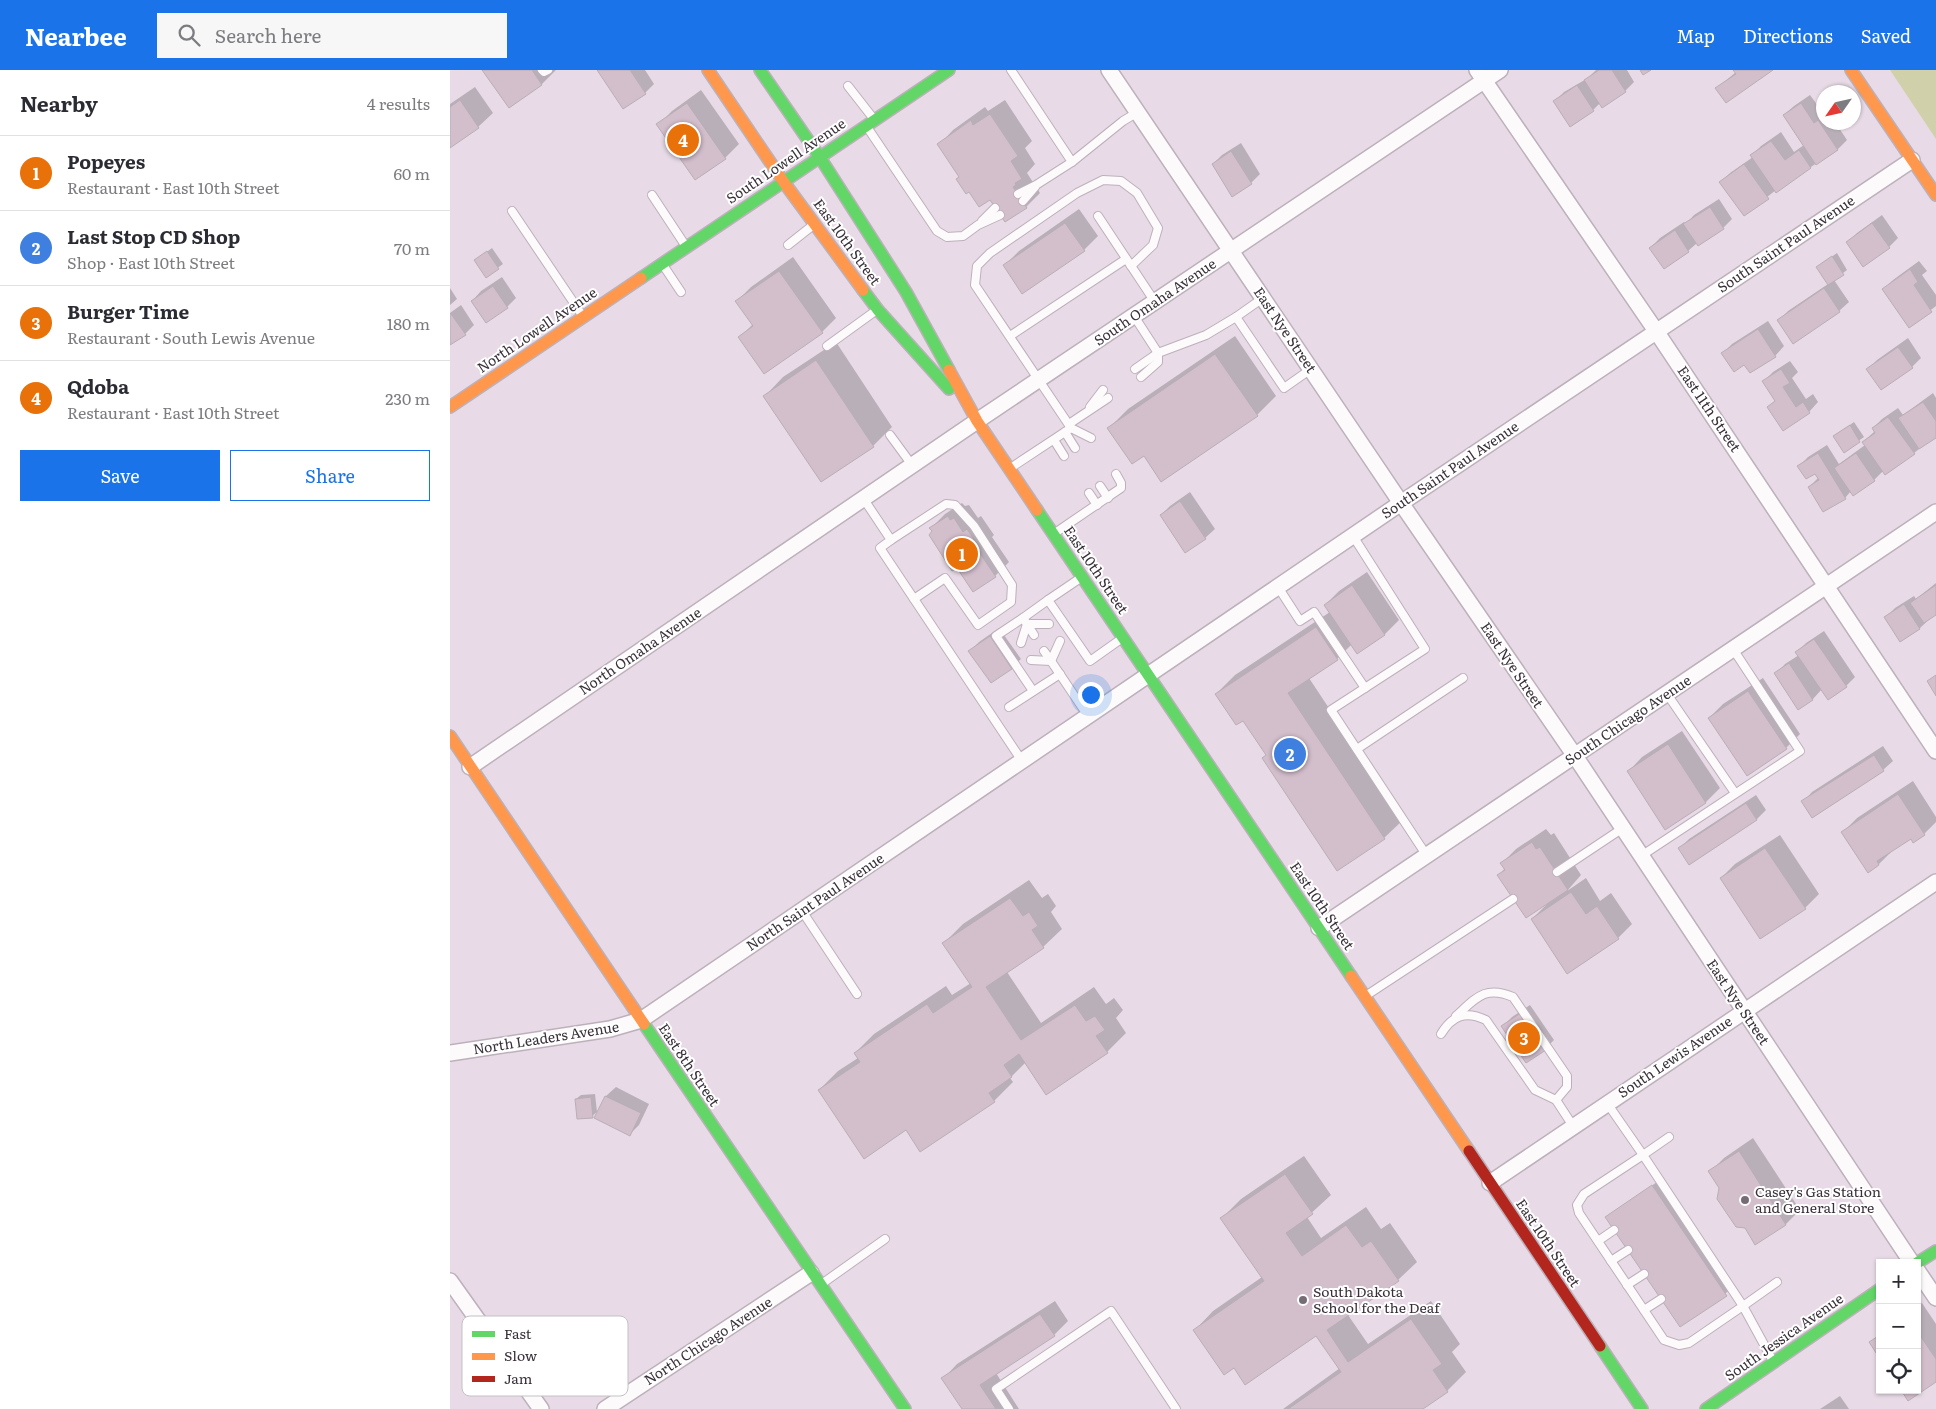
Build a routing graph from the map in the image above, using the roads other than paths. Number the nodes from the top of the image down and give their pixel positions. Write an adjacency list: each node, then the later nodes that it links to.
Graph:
1 (542, 70): 2 (lane)
2 (548, 70)
3 (708, 70): 17 (main road, East 10th Street)
4 (760, 70): 14 (main road, East 10th Street)
5 (949, 70): 13 (main road, South Lowell Avenue)
6 (1011, 70): 16 (lane)
7 (1109, 70): 12 (street, East Nye Street)
8 (1500, 70): 10 (street, South Omaha Avenue)
9 (1851, 70): 15 (main road)
10 (1481, 75): 31 (street, South Omaha Avenue); 43 (street, East 11th Street)
11 (848, 86): 13 (lane)
12 (1138, 112): 16 (lane); 31 (street, East Nye Street)
13 (870, 123): 14 (main road, South Lowell Avenue); 28 (lane)
14 (819, 156): 17 (main road, South Lowell Avenue); 55 (main road, East 10th Street)
15 (1912, 160): 21 (main road); 43 (street, South Saint Paul Avenue)
16 (1072, 162): 18 (lane)
17 (783, 181): 27 (main road, East 10th Street); 30 (main road, South Lowell Avenue)
18 (1036, 186): 19 (lane); 22 (lane)
19 (1018, 194)
20 (652, 195): 30 (lane)
21 (1936, 195)
22 (1023, 201)
23 (995, 208): 28 (lane)
24 (512, 211): 41 (lane)
25 (1000, 215): 28 (lane)
26 (1098, 216): 32 (lane)
27 (815, 224): 29 (lane); 39 (main road, East 10th Street)
28 (978, 226)
29 (788, 245)
30 (687, 246): 33 (main road, South Lowell Avenue)
31 (1231, 251): 37 (street, East Nye Street); 38 (street, South Omaha Avenue)
32 (1126, 259): 34 (lane); 44 (lane)
33 (662, 263): 35 (main road, South Lowell Avenue); 36 (lane)
34 (1131, 266): 38 (lane); 44 (lane)
35 (640, 278): 41 (main road, North Lowell Avenue)
36 (681, 292)
37 (1263, 298): 42 (lane); 48 (street, East Nye Street)
38 (1155, 302): 40 (street, South Omaha Avenue)
39 (878, 310): 45 (lane); 55 (main road, East 10th Street)
40 (1134, 316): 46 (lane); 50 (street, South Omaha Avenue)
41 (583, 317): 53 (main road, North Lowell Avenue)
42 (1236, 317): 46 (lane); 48 (lane)
43 (1656, 331): 69 (street, South Saint Paul Avenue); 77 (street, East 11th Street)
44 (1010, 336): 50 (lane)
45 (827, 346)
46 (1158, 353): 47 (lane); 49 (lane)
47 (1135, 369)
48 (1311, 370): 69 (street, East Nye Street)
49 (1141, 377)
50 (1040, 379): 55 (street, South Omaha Avenue); 56 (lane)
51 (1103, 390): 54 (lane)
52 (1108, 398): 54 (lane)
53 (450, 407)
54 (1084, 414): 56 (lane)
55 (977, 421): 62 (street, South Omaha Avenue); 63 (main road, East 10th Street)
56 (1068, 428): 58 (lane); 59 (lane); 60 (lane)
57 (890, 435): 62 (lane)
58 (1091, 438)
59 (1054, 440): 61 (lane); 63 (lane)
60 (1076, 448)
61 (1064, 456)
62 (912, 465): 67 (street, South Omaha Avenue)
63 (1010, 469): 73 (main road, East 10th Street)
64 (1116, 474): 68 (lane)
65 (1100, 486): 68 (lane)
66 (1089, 493): 70 (lane)
67 (863, 498): 72 (street, South Omaha Avenue); 75 (lane)
68 (1108, 498): 70 (lane)
69 (1401, 503): 74 (street, South Saint Paul Avenue); 102 (street, East Nye Street)
70 (1097, 505): 73 (lane)
71 (1936, 512): 77 (street, South Chicago Avenue)
72 (810, 534): 104 (street, North Omaha Avenue)
73 (1053, 534): 76 (main road, East 10th Street)
74 (1353, 536): 78 (street, South Saint Paul Avenue); 94 (lane)
75 (891, 540): 79 (lane); 79 (lane)
76 (1082, 576): 80 (lane); 84 (main road, East 10th Street)
77 (1827, 586): 87 (street, South Chicago Avenue); 101 (street, East 11th Street)
78 (1278, 587): 92 (street, South Saint Paul Avenue); 94 (lane)
79 (914, 599): 103 (lane)
80 (1048, 600): 81 (lane); 84 (lane)
81 (1025, 621): 82 (lane); 83 (lane); 86 (lane); 95 (lane)
82 (1049, 624)
83 (1034, 635)
84 (1124, 638): 92 (main road, East 10th Street)
85 (1060, 640): 90 (lane)
86 (1021, 643)
87 (1732, 649): 96 (street, South Chicago Avenue); 106 (lane)
88 (1044, 650): 90 (lane)
89 (1031, 660): 90 (lane)
90 (1051, 661): 91 (lane)
91 (1060, 674): 95 (lane); 98 (lane)
92 (1149, 675): 98 (street, South Saint Paul Avenue); 114 (main road, East 10th Street)
93 (1462, 678): 100 (lane)
94 (1365, 688): 100 (lane)
95 (1033, 692): 97 (lane)
96 (1667, 694): 102 (street, South Chicago Avenue); 106 (lane)
97 (1009, 707)
98 (1088, 716): 103 (street, South Saint Paul Avenue)
99 (450, 736): 104 (main road, East 8th Street)
100 (1357, 749): 108 (lane)
101 (1936, 751)
102 (1574, 756): 107 (street, East Nye Street); 108 (street, South Chicago Avenue)
103 (1022, 761): 105 (street, South Saint Paul Avenue)
104 (470, 767): 119 (main road, East 8th Street)
105 (990, 783): 113 (street, North Saint Paul Avenue)
106 (1735, 794): 109 (lane)
107 (1623, 828): 109 (street, East Nye Street); 110 (lane)
108 (1427, 856): 114 (street, South Chicago Avenue)
109 (1641, 856): 117 (street, East Nye Street)
110 (1557, 872)
111 (1936, 882): 117 (street, South Lewis Avenue)
112 (1513, 899): 116 (lane)
113 (802, 911): 115 (lane); 119 (street, North Saint Paul Avenue)
114 (1319, 928): 116 (main road, East 10th Street)
115 (857, 994)
116 (1365, 996): 127 (main road, East 10th Street)
117 (1744, 1010): 123 (street, South Lewis Avenue); 133 (street, East Nye Street)
118 (1456, 1016): 120 (lane); 122 (lane); 122 (lane)
119 (641, 1020): 121 (street, North Leaders Avenue); 138 (main road, East 8th Street)
120 (1441, 1034)
121 (450, 1053)
122 (1556, 1100): 124 (lane)
123 (1606, 1103): 124 (street, South Lewis Avenue); 126 (lane)
124 (1573, 1126): 127 (street, South Lewis Avenue)
125 (1669, 1136): 126 (lane)
126 (1642, 1155): 130 (lane); 145 (lane)
127 (1490, 1183): 157 (main road, East 10th Street)
128 (1614, 1230): 130 (lane)
129 (885, 1240): 138 (lane)
130 (1598, 1241): 134 (lane)
131 (1628, 1250): 134 (lane)
132 (1936, 1251): 135 (main road)
133 (1909, 1259)
134 (1611, 1261): 141 (lane)
135 (1921, 1261)
136 (1644, 1274): 141 (lane)
137 (1921, 1276): 144 (street)
138 (816, 1279): 149 (street, North Chicago Avenue); 154 (main road, East 8th Street)
139 (450, 1281): 147 (street)
140 (1777, 1282): 145 (lane)
141 (1628, 1285): 146 (lane)
142 (1876, 1292): 148 (main road, South Jessica Avenue)
143 (1661, 1298): 146 (lane)
144 (1936, 1298)
145 (1743, 1306): 146 (lane); 148 (lane)
146 (1644, 1310)
147 (475, 1316)
148 (1774, 1362): 158 (main road, South Jessica Avenue)
149 (628, 1395)
150 (532, 1396): 152 (street)
151 (626, 1396): 153 (street, North Chicago Avenue)
152 (541, 1409)
153 (605, 1409)
154 (905, 1409)
155 (1009, 1409): 156 (lane)
156 (1176, 1409)
157 (1642, 1409)
158 (1706, 1409)

